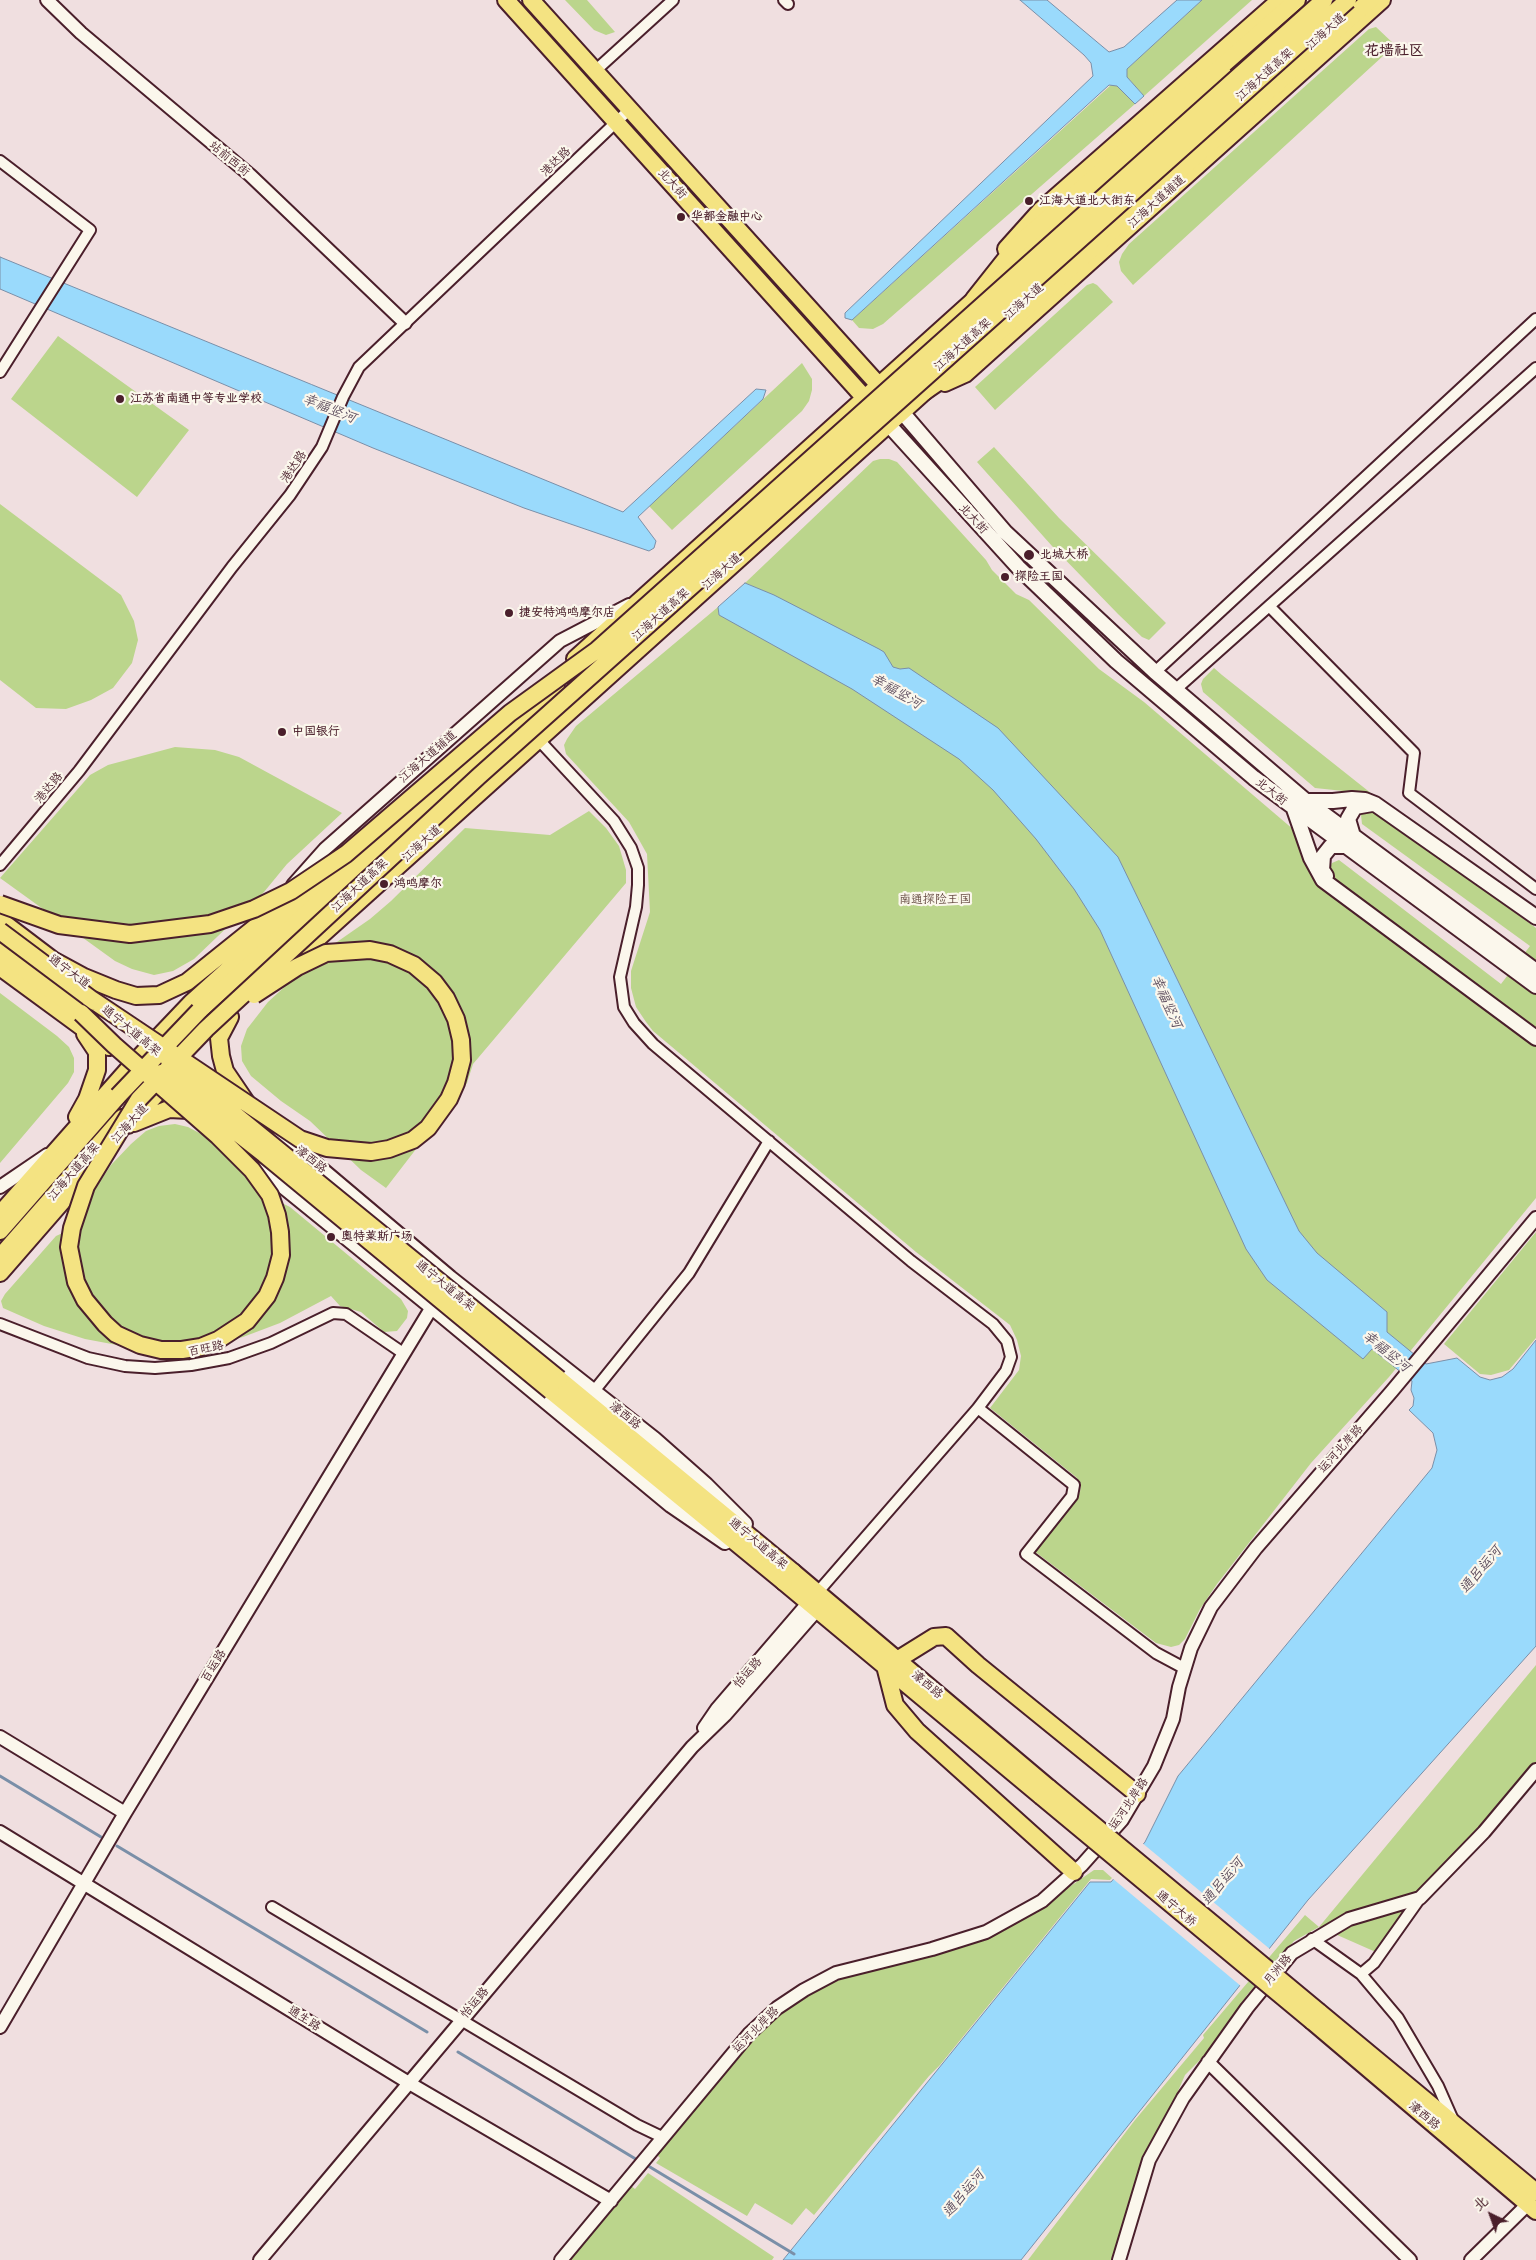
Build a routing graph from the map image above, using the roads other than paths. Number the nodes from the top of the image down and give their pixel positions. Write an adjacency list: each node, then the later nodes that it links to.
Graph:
1 (47, 0): 20 (street, 站前西街)
2 (506, 0): 15 (main road, 北大街)
3 (531, 0): 13 (main road, 北大街)
4 (673, 0): 13 (street)
5 (1280, 0): 17 (main road)
6 (1297, 0): 17 (main road)
7 (1308, 0): 18 (main road)
8 (1324, 0): 30 (main road, 江海大道高架, bridge)
9 (1348, 0): 56 (main road, 江海大道高架, bridge)
10 (1361, 0): 24 (main road, 江海大道)
11 (1370, 0): 24 (main road)
12 (1382, 0): 24 (main road, 江海大道辅道)
13 (595, 71): 14 (main road, 北大街)
14 (630, 109): 15 (street, 港达路); 23 (main road, 北大街)
15 (617, 121): 20 (street, 港达路); 25 (main road, 北大街)
16 (0, 161): 22 (street)
17 (1014, 243): 18 (main road)
18 (974, 299): 23 (main road)
19 (1536, 319): 31 (street)
20 (405, 323): 37 (street, 港达路)
21 (1536, 368): 29 (street)
22 (0, 372)
23 (878, 384): 25 (main road); 26 (main road, 北大街)
24 (924, 392): 26 (main road, 江海大道)
25 (864, 398): 27 (main road, 北大街); 28 (main road)
26 (902, 412): 27 (main road, 江海大道); 31 (main road, 北大街)
27 (888, 424): 33 (main road, 江海大道); 35 (main road, 北大街)
28 (643, 598): 38 (main road); 44 (street, 江海大道辅道)
29 (1269, 606): 32 (street); 39 (street)
30 (597, 650): 41 (main road, bridge); 71 (main road, 江海大道高架, bridge)
31 (1155, 672): 32 (main road, 北大街)
32 (1175, 690): 35 (main road, 北大街)
33 (538, 739): 55 (main road, 江海大道); 66 (street)
34 (1375, 804): 35 (main road); 36 (main road); 42 (main road)
35 (1300, 805): 36 (main road, 北大街); 40 (main road)
36 (1350, 841): 40 (main road); 49 (main road, 北大街)
37 (0, 865)
38 (332, 875): 44 (main road); 47 (main road)
39 (1536, 889)
40 (1335, 890): 58 (main road)
41 (0, 904)
42 (1536, 917)
43 (0, 920): 48 (main road, 通宁大道)
44 (258, 925): 47 (street, 江海大道辅道); 48 (main road)
45 (0, 932): 53 (main road, 通宁大道高架, bridge)
46 (0, 951): 54 (main road, 通宁大道高架)
47 (247, 952): 57 (main road)
48 (49, 958): 57 (main road, 通宁大道)
49 (1511, 959): 51 (main road); 52 (main road)
50 (0, 967): 54 (main road)
51 (1536, 971)
52 (1536, 986)
53 (88, 996): 56 (main road, bridge); 77 (main road, 通宁大道高架, bridge)
54 (74, 1015): 60 (main road); 62 (main road, bridge); 67 (main road); 77 (main road, 通宁大道高架, bridge)
55 (230, 1017): 59 (main road, 江海大道); 64 (main road)
56 (206, 1029): 62 (main road, 江海大道高架, bridge)
57 (157, 1038): 59 (main road, 通宁大道); 60 (main road)
58 (1536, 1038)
59 (186, 1060): 61 (main road, 江海大道); 64 (main road, 濠西路)
60 (132, 1065): 61 (main road); 67 (main road)
61 (162, 1088): 63 (main road, 濠西路); 65 (main road, 江海大道)
62 (139, 1099): 72 (main road, 江海大道高架, bridge)
63 (189, 1110): 65 (main road); 74 (main road, 濠西路)
64 (255, 1114): 78 (main road, 濠西路)
65 (124, 1129): 73 (main road, 江海大道)
66 (769, 1141): 78 (street); 79 (street)
67 (61, 1145): 68 (street); 69 (main road)
68 (0, 1187)
69 (0, 1214)
70 (1536, 1218): 83 (street, 运河北岸路)
71 (0, 1230)
72 (0, 1257)
73 (0, 1273)
74 (432, 1307): 76 (street, 百运路); 80 (main road, 濠西路)
75 (0, 1324): 76 (street, 百旺路)
76 (403, 1353): 88 (street, 百运路)
77 (555, 1385): 80 (main road, 通宁大道高架)
78 (594, 1391): 80 (main road, 濠西路)
79 (978, 1408): 81 (street); 83 (street)
80 (788, 1577): 81 (main road, 濠西路)
81 (815, 1602): 82 (main road, 濠西路); 97 (street, 怡运路)
82 (891, 1663): 86 (main road, 濠西路); 87 (main road); 90 (main road)
83 (1184, 1668): 87 (street, 运河北岸路)
84 (0, 1737): 88 (street)
85 (1536, 1770): 92 (street, 月洲路)
86 (1045, 1792): 96 (main road, 通宁大桥, bridge)
87 (1137, 1794): 90 (street, 运河北岸路)
88 (126, 1813): 91 (street, 百运路)
89 (0, 1832): 91 (street, 通生路)
90 (1074, 1872): 102 (street, 运河北岸路)
91 (84, 1884): 98 (street, 百运路); 100 (street, 通生路)
92 (1420, 1898): 94 (street, 月洲路); 95 (street)
93 (272, 1907): 97 (street)
94 (1312, 1939): 95 (street); 99 (street, 月洲路)
95 (1360, 1974): 101 (street)
96 (1316, 2016): 101 (main road, 濠西路); 104 (main road, 濠西路)
97 (461, 2019): 100 (street, 怡运路); 102 (street)
98 (0, 2027)
99 (1208, 2062): 107 (street, 月洲路); 108 (street)
100 (409, 2083): 103 (street, 通生路); 105 (street, 怡运路)
101 (1455, 2125): 104 (main road, 濠西路)
102 (659, 2142): 103 (street, 运河北岸路)
103 (611, 2201): 106 (street, 运河北岸路)
104 (1533, 2202): 109 (street)
105 (260, 2260)
106 (561, 2260)
107 (1119, 2260)
108 (1410, 2260)
109 (1472, 2260)

